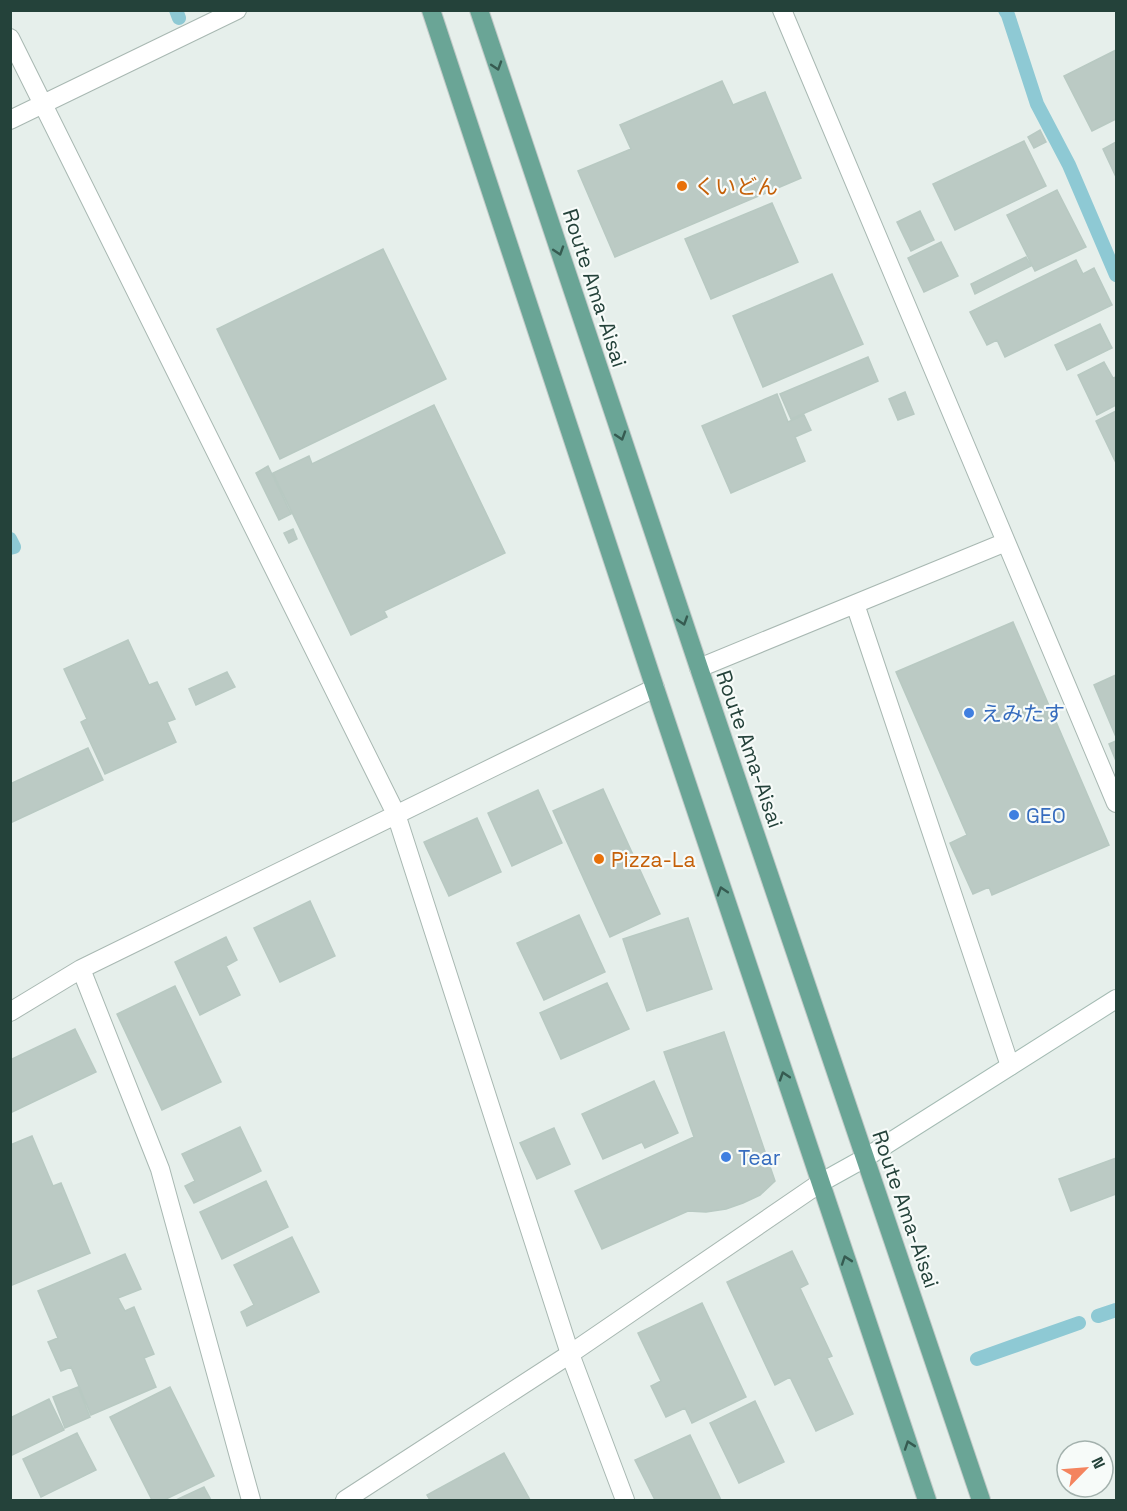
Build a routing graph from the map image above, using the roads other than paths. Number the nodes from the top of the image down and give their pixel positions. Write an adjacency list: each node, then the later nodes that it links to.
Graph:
1 (237, 10): 6 (street)
2 (431, 10): 11 (main road)
3 (479, 10): 10 (main road, Route Ama-Aisai, one-way to 10)
4 (782, 10): 8 (street)
5 (10, 38): 6 (street)
6 (43, 104): 7 (street); 13 (street)
7 (10, 120)
8 (1006, 542): 9 (street); 12 (street)
9 (855, 604): 10 (street); 17 (street)
10 (699, 668): 18 (main road, Route Ama-Aisai)
11 (655, 688): 13 (street); 19 (main road, one-way to 11)
12 (1116, 803)
13 (396, 814): 14 (street); 20 (street)
14 (81, 969): 16 (street); 21 (street)
15 (1116, 999): 17 (street)
16 (10, 1012)
17 (1010, 1066): 18 (street)
18 (865, 1158): 19 (street); 25 (main road, Route Ama-Aisai)
19 (820, 1184): 20 (street); 24 (main road, one-way to 19)
20 (570, 1354): 22 (street); 23 (street)
21 (251, 1500)
22 (345, 1500)
23 (625, 1500)
24 (927, 1500)
25 (981, 1500)

